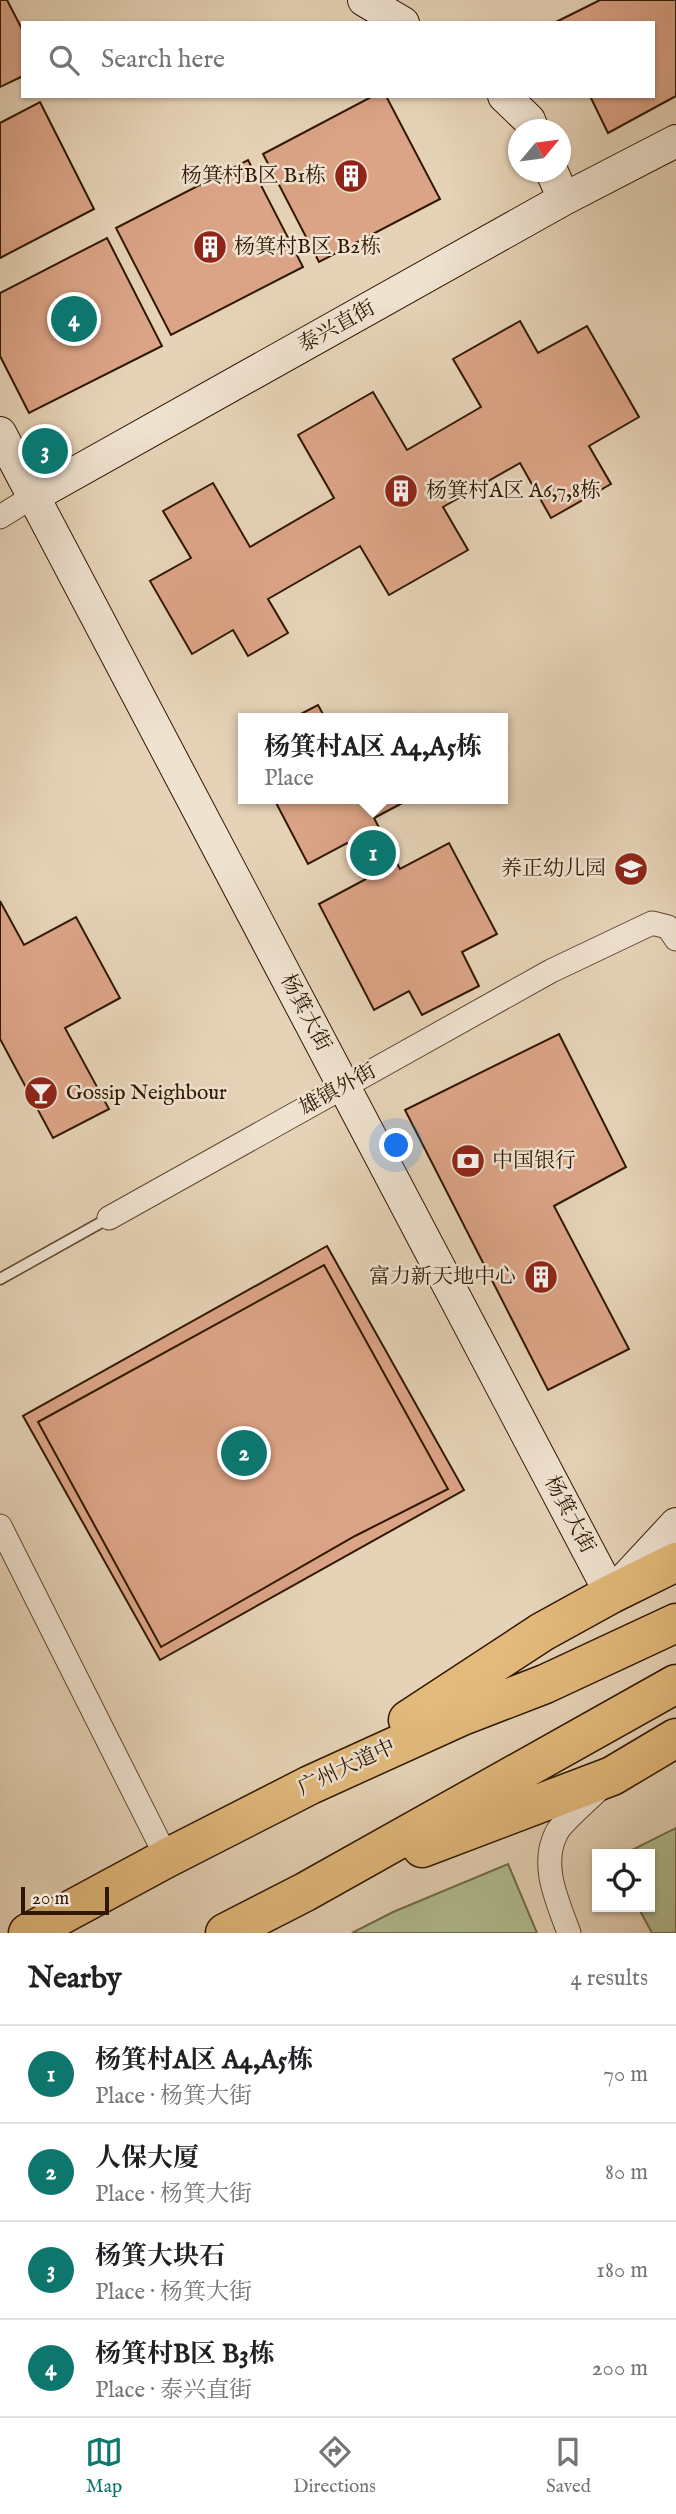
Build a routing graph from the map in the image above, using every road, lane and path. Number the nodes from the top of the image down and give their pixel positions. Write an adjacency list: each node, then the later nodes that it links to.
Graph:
1 (363, 0): 2 (street)
2 (400, 21)
3 (506, 98): 4 (street)
4 (528, 119)
5 (676, 141): 6 (street, 泰兴直街)
6 (558, 186): 8 (street, 泰兴直街)
7 (0, 433): 8 (street, 杨箕大街)
8 (32, 497): 9 (street, 泰兴直街); 11 (street, 杨箕大街)
9 (0, 517)
10 (676, 939): 11 (street, 雄镇外街)
11 (344, 1086): 12 (street, 雄镇外街); 18 (street, 杨箕大街)
12 (109, 1218): 13 (lane, 雄镇外街)
13 (0, 1279)
14 (676, 1524): 18 (street)
15 (0, 1526): 25 (street)
16 (676, 1547): 18 (highway)
17 (676, 1562): 18 (highway)
18 (611, 1594): 24 (highway)
19 (676, 1623): 24 (highway, 广州大道中)
20 (676, 1684): 26 (highway)
21 (676, 1738): 23 (highway)
22 (676, 1758): 23 (street)
23 (612, 1776): 26 (highway); 29 (street)
24 (310, 1785): 25 (highway, 广州大道中)
25 (167, 1858): 27 (highway, 广州大道中)
26 (305, 1892): 28 (highway)
27 (28, 1933)
28 (225, 1933)
29 (569, 1933)

